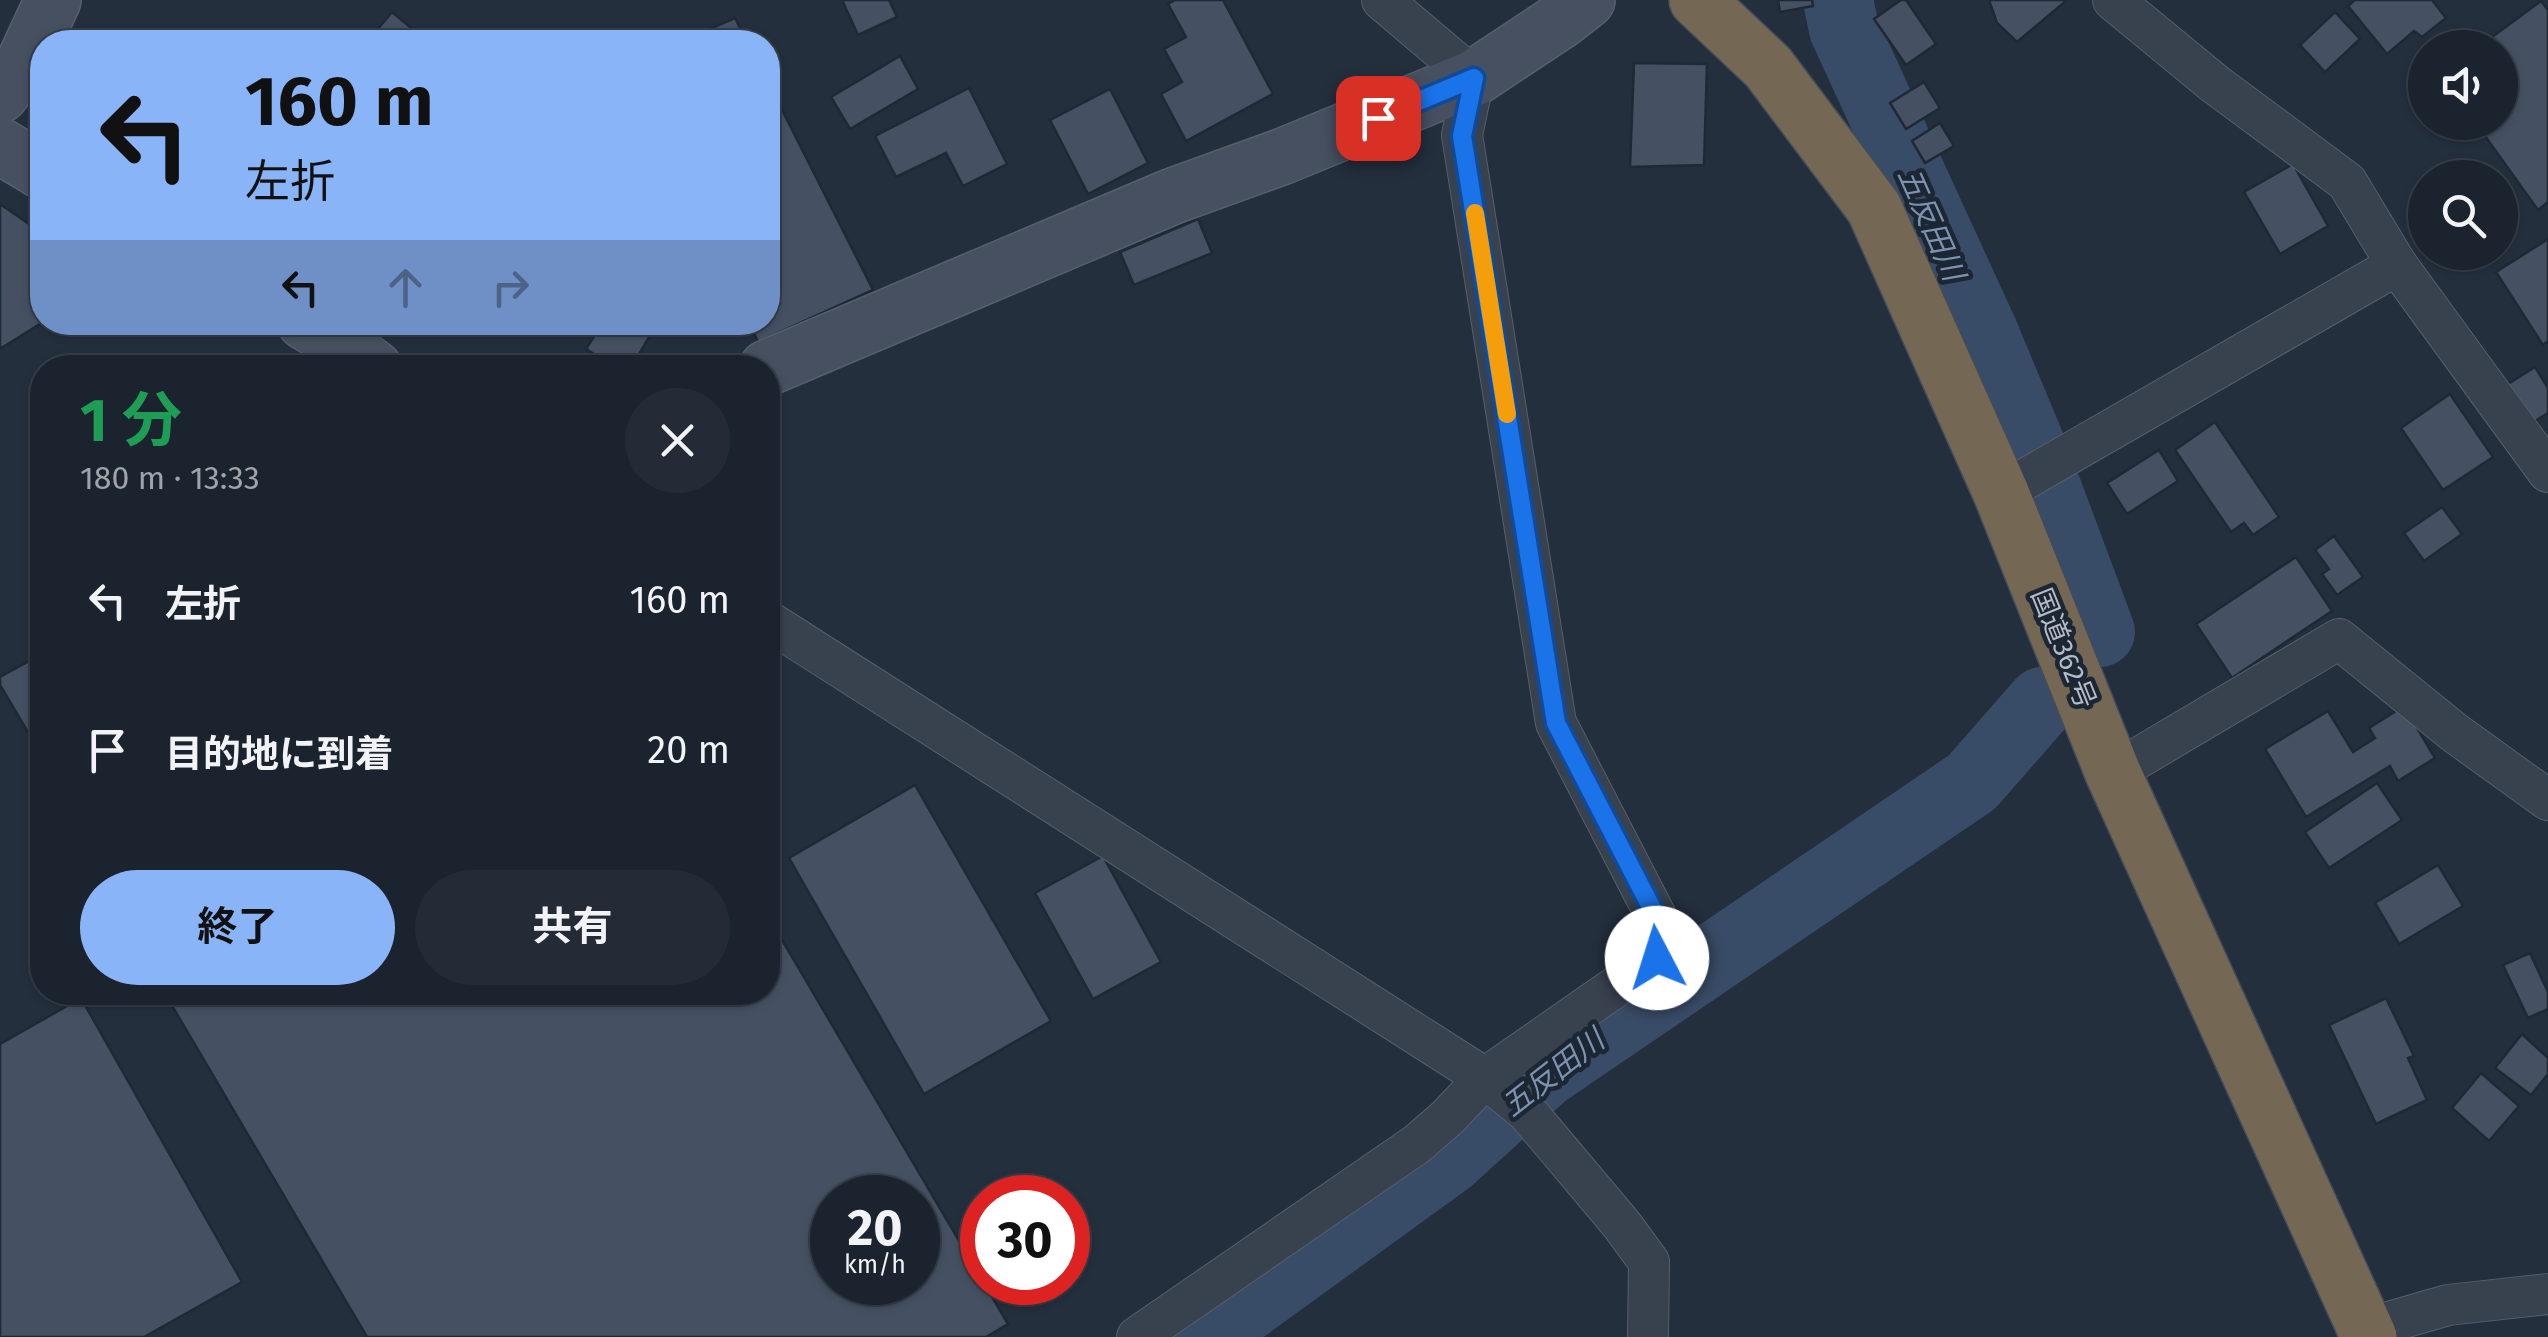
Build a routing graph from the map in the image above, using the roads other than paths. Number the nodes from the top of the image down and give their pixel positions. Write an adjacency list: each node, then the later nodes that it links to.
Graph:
1 (53, 0): 6 (street)
2 (1382, 0): 8 (street)
3 (1588, 0): 8 (street)
4 (1697, 0): 17 (highway, 国道362号)
5 (2113, 0): 12 (street)
6 (39, 30)
7 (30, 50): 9 (street)
8 (1474, 78): 15 (street); 21 (street)
9 (0, 95)
10 (0, 146): 11 (street)
11 (30, 163)
12 (2397, 266): 16 (street); 17 (street)
13 (327, 335): 14 (street)
14 (356, 355)
15 (780, 363)
16 (2548, 472)
17 (2002, 493): 19 (highway, 国道362号)
18 (780, 628): 21 (street)
19 (2114, 773): 20 (street); 23 (highway, 国道362号)
20 (2548, 800)
21 (1486, 1079): 24 (street); 25 (street)
22 (2548, 1294): 23 (street)
23 (2367, 1333)
24 (1136, 1337)
25 (1648, 1337)

